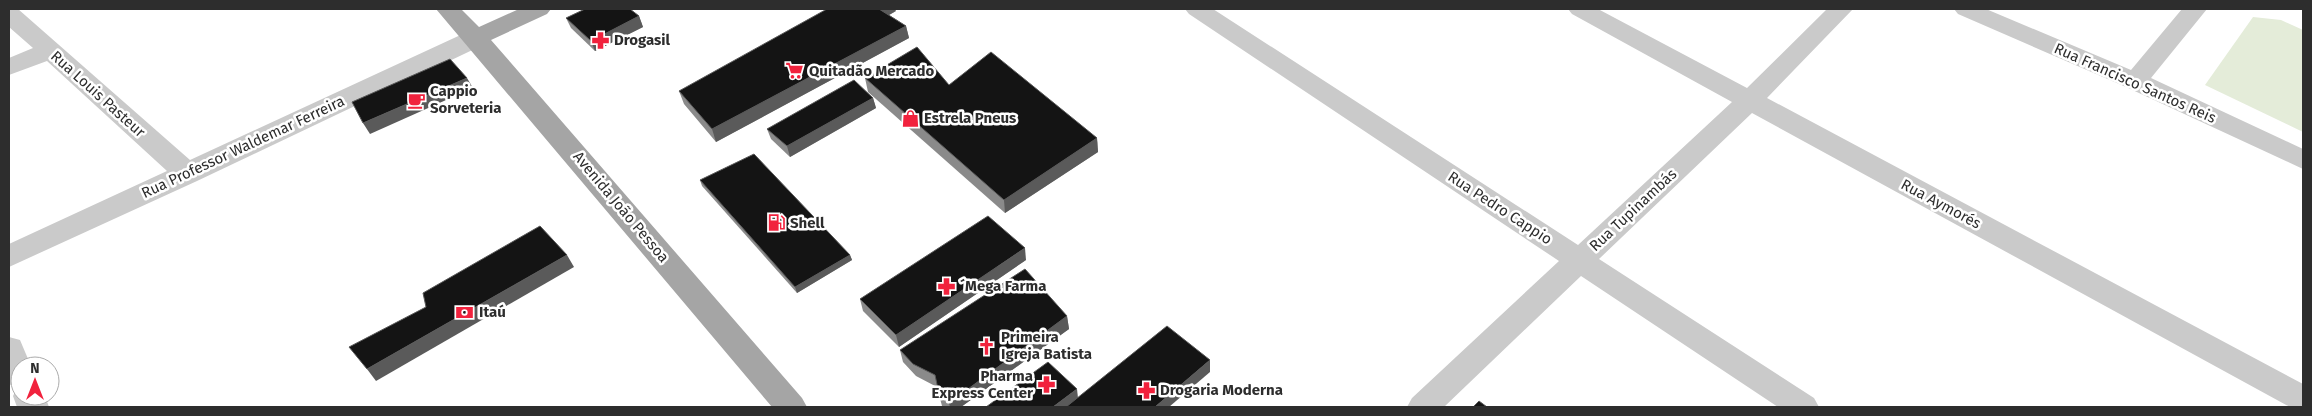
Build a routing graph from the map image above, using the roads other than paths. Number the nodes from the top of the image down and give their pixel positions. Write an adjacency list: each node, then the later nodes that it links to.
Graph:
1 (448, 9): 9 (main road, Avenida João Pessoa)
2 (539, 9): 9 (main road)
3 (1197, 9): 17 (street, Rua Pedro Cappio)
4 (1580, 9): 13 (street, Rua Aymorés)
5 (1841, 9): 13 (street, Rua Tupinambás)
6 (1966, 9): 12 (street, Rua Francisco Santos Reis)
7 (2195, 9): 12 (street)
8 (9, 14): 10 (street, Rua Louis Pasteur)
9 (476, 38): 15 (street, Rua Professor Waldemar Ferreira); 19 (main road, Avenida João Pessoa)
10 (49, 50): 11 (street); 15 (street, Rua Louis Pasteur)
11 (9, 67)
12 (2135, 81): 14 (street, Rua Francisco Santos Reis)
13 (1749, 101): 17 (street, Rua Tupinambás); 18 (street, Rua Aymorés)
14 (2303, 160)
15 (188, 174): 16 (street, Rua Professor Waldemar Ferreira)
16 (9, 256)
17 (1579, 260): 20 (street, Rua Tupinambás); 21 (street, Rua Pedro Cappio)
18 (2303, 399)
19 (791, 407)
20 (1423, 407)
21 (1804, 407)

